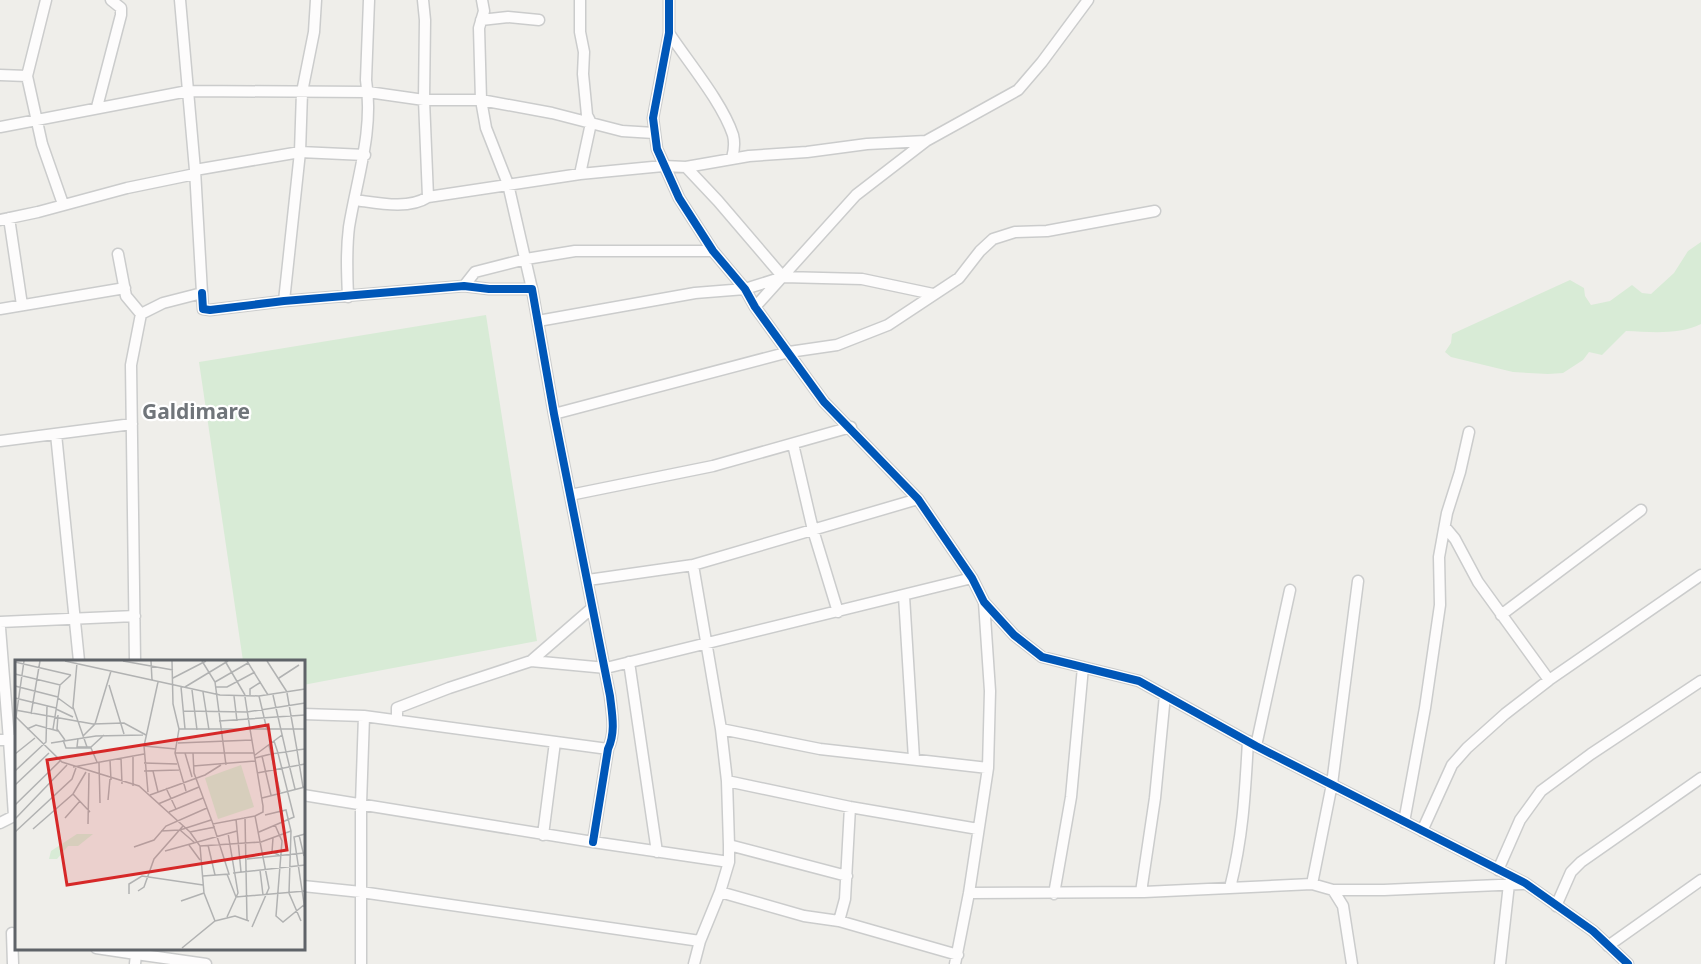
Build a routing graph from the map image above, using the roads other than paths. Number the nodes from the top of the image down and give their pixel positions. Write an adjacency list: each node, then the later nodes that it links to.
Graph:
1 (46, 0): 15 (street)
2 (111, 0): 21 (street)
3 (180, 0): 16 (street)
4 (316, 0): 17 (street)
5 (369, 0): 18 (street)
6 (423, 0): 19 (street)
7 (482, 0): 11 (street)
8 (580, 0): 23 (street)
9 (669, 0): 13 (street)
10 (1088, 0): 26 (street)
11 (481, 20): 12 (street); 20 (street)
12 (539, 20)
13 (669, 33): 25 (street); 29 (street)
14 (0, 75): 15 (street)
15 (27, 76): 22 (street)
16 (188, 91): 17 (street); 21 (street); 32 (street)
17 (302, 92): 18 (street); 27 (street)
18 (368, 92): 19 (street); 28 (street)
19 (424, 100): 20 (street); 35 (street)
20 (481, 100): 23 (street); 34 (street)
21 (97, 107): 22 (street)
22 (37, 118): 24 (street); 37 (street)
23 (591, 123): 25 (street); 33 (street)
24 (0, 127)
25 (654, 133): 30 (street)
26 (926, 141): 29 (street); 43 (street)
27 (300, 152): 28 (street); 32 (street); 51 (street)
28 (364, 155): 36 (street)
29 (732, 158): 31 (street)
30 (663, 166): 31 (street); 33 (street); 40 (street)
31 (686, 167): 43 (street)
32 (195, 172): 37 (street); 48 (street)
33 (580, 174): 34 (street)
34 (508, 184): 35 (street); 42 (street)
35 (428, 196): 36 (street)
36 (355, 200): 50 (street)
37 (63, 204): 39 (street)
38 (1155, 211): 49 (street)
39 (5, 219): 52 (street)
40 (713, 250): 42 (street); 47 (street)
41 (118, 254): 45 (street)
42 (526, 259): 44 (street); 46 (street)
43 (783, 277): 47 (street); 49 (street); 53 (street)
44 (464, 286): 46 (street); 50 (street)
45 (125, 288): 52 (street); 55 (street)
46 (532, 289): 56 (street)
47 (745, 289): 53 (street); 56 (street)
48 (202, 293): 51 (street); 55 (street)
49 (933, 294): 57 (street)
50 (348, 297): 51 (street)
51 (284, 301)
52 (22, 305): 54 (street)
53 (755, 307): 57 (street)
54 (0, 309)
55 (141, 314): 59 (street)
56 (538, 321): 58 (street)
57 (789, 352): 58 (street); 60 (street)
58 (554, 414): 65 (street)
59 (132, 424): 62 (street); 81 (street)
60 (851, 428): 64 (street); 66 (street)
61 (1469, 432): 68 (street)
62 (56, 434): 63 (street); 82 (street)
63 (0, 441)
64 (793, 444): 65 (street); 69 (street)
65 (570, 495): 73 (street)
66 (918, 500): 69 (street); 72 (street)
67 (1641, 510): 80 (street)
68 (1445, 527): 80 (street); 112 (street)
69 (813, 530): 70 (street); 79 (street)
70 (693, 565): 73 (street); 85 (street)
71 (1701, 575): 92 (street)
72 (972, 578): 76 (street); 77 (street)
73 (588, 580): 78 (street)
74 (1358, 581): 107 (street)
75 (1290, 590): 101 (street)
76 (904, 596): 79 (street); 103 (street)
77 (984, 602): 90 (street); 104 (street)
78 (592, 608): 88 (street); 91 (street)
79 (838, 612): 85 (street)
80 (1501, 615): 92 (street)
81 (135, 616): 82 (street); 87 (street)
82 (74, 619): 83 (street); 86 (street)
83 (0, 622)
84 (0, 628): 99 (street)
85 (705, 645): 89 (street); 98 (street)
86 (79, 660)
87 (135, 660)
88 (531, 661): 91 (street); 97 (street)
89 (629, 662): 91 (street); 119 (street)
90 (1083, 667): 94 (street); 134 (street)
91 (606, 668): 102 (street)
92 (1549, 680): 115 (street)
93 (1701, 681): 121 (street)
94 (1165, 695): 101 (street); 132 (street)
95 (304, 714): 96 (street)
96 (364, 716): 97 (street); 109 (street)
97 (397, 720): 100 (street)
98 (721, 729): 103 (street); 106 (street)
99 (8, 740): 111 (street)
100 (555, 742): 102 (street); 116 (street)
101 (1252, 744): 107 (street); 128 (street)
102 (608, 749): 117 (street)
103 (914, 759): 104 (street)
104 (988, 768): 114 (street)
105 (1701, 778): 135 (street)
106 (727, 781): 110 (street); 118 (street)
107 (1332, 784): 112 (street); 124 (street)
108 (304, 795): 109 (street)
109 (361, 804): 116 (street); 131 (street)
110 (850, 807): 114 (street); 122 (street)
111 (15, 815): 113 (street)
112 (1404, 822): 115 (street)
113 (0, 823)
114 (978, 829): 133 (street)
115 (1422, 831): 121 (street)
116 (543, 834): 117 (street)
117 (593, 843): 119 (street)
118 (729, 845): 120 (street); 122 (street)
119 (657, 852): 120 (street)
120 (729, 862): 130 (street)
121 (1498, 870): 126 (street)
122 (847, 876): 136 (street)
123 (1701, 880): 139 (street)
124 (1312, 884): 128 (street); 129 (street)
125 (1509, 884): 126 (street); 129 (street); 148 (street)
126 (1525, 884): 135 (street)
127 (304, 886): 131 (street)
128 (1230, 888): 132 (street)
129 (1333, 890): 147 (street)
130 (720, 891): 136 (street); 138 (street)
131 (360, 892): 138 (street); 145 (street)
132 (1141, 892): 134 (street)
133 (969, 893): 134 (street); 142 (street)
134 (1054, 894)
135 (1556, 906): 139 (street)
136 (839, 921): 142 (street)
137 (9, 932): 143 (street)
138 (700, 941): 146 (street)
139 (1608, 946): 149 (street)
140 (102, 949): 141 (street)
141 (136, 955): 144 (street)
142 (957, 960)
143 (13, 964)
144 (206, 964)
145 (361, 964)
146 (694, 964)
147 (1352, 964)
148 (1500, 964)
149 (1628, 964)

